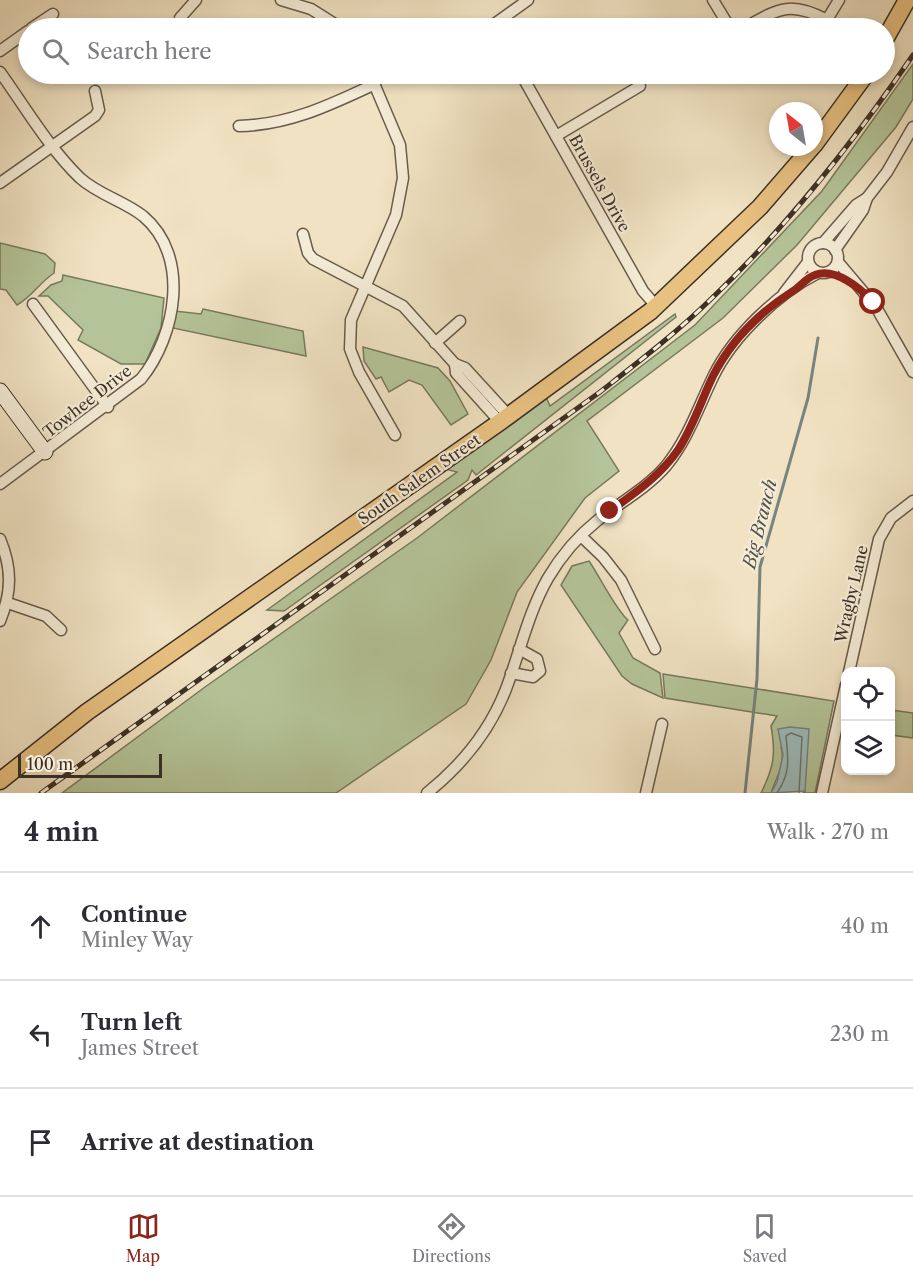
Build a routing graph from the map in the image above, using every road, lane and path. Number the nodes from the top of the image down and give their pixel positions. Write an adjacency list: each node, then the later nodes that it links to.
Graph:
1 (196, 0): 9 (street)
2 (281, 0): 10 (street)
3 (528, 0): 11 (street)
4 (713, 0): 12 (street)
5 (839, 0): 15 (street)
6 (907, 0): 16 (main road)
7 (53, 14): 8 (street)
8 (47, 18)
9 (180, 18)
10 (325, 18)
11 (505, 18)
12 (724, 18)
13 (762, 18): 14 (street)
14 (818, 18)
15 (828, 18)
16 (895, 22)
17 (18, 38): 18 (street)
18 (0, 51)
19 (0, 72): 29 (street, Towhee Drive)
20 (375, 84): 25 (street); 39 (street)
21 (527, 84): 28 (street, Brussels Drive)
22 (859, 84): 27 (main road, South Salem Street)
23 (640, 86): 28 (street)
24 (95, 91): 29 (street)
25 (238, 126)
26 (913, 127): 32 (street)
27 (823, 132)
28 (556, 136): 43 (street, Brussels Drive)
29 (52, 146): 31 (street); 48 (street, Towhee Drive)
30 (804, 156): 43 (main road, South Salem Street)
31 (0, 183)
32 (867, 198): 34 (street); 35 (street)
33 (303, 234): 39 (street)
34 (823, 243): 35 (street); 36 (street)
35 (836, 249): 37 (street)
36 (808, 262): 38 (street); 41 (street)
37 (838, 262): 38 (street); 40 (street)
38 (823, 273): 40 (street); 41 (street)
39 (366, 286): 45 (street); 50 (street)
40 (857, 286): 46 (street)
41 (782, 296): 54 (street)
42 (33, 304): 48 (street)
43 (656, 306): 49 (main road, South Salem Street)
44 (460, 321): 45 (street)
45 (435, 343): 49 (street)
46 (913, 372)
47 (0, 391): 51 (main road)
48 (108, 406): 51 (street, Towhee Drive)
49 (505, 419): 65 (main road, South Salem Street)
50 (395, 435)
51 (45, 452): 52 (street, Towhee Drive)
52 (0, 484)
53 (913, 501): 61 (street, Wragby Lane)
54 (581, 536): 59 (street); 60 (street)
55 (0, 539): 56 (street)
56 (8, 603): 57 (street); 58 (street)
57 (0, 621)
58 (61, 630)
59 (519, 649): 62 (street); 62 (street)
60 (655, 649)
61 (850, 667)
62 (511, 673): 66 (street)
63 (841, 708): 68 (street)
64 (662, 724): 67 (street)
65 (0, 781)
66 (427, 793)
67 (646, 793)
68 (822, 793)

